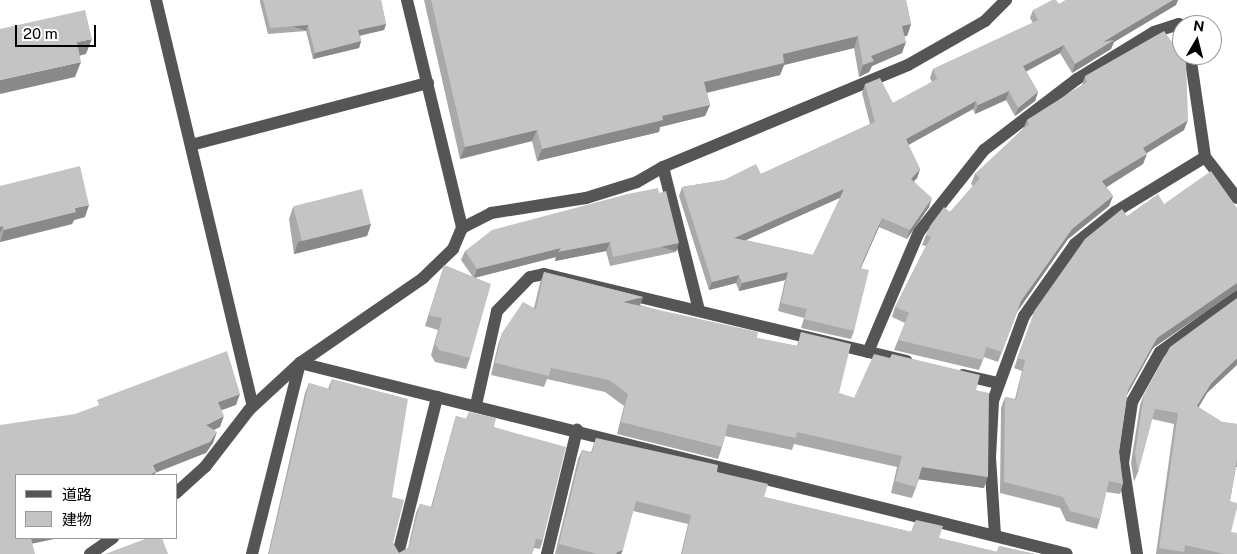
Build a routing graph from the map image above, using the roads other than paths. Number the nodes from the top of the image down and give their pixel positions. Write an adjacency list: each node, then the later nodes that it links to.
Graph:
1 (156, 0): 7 (street)
2 (407, 0): 6 (street)
3 (1006, 0): 9 (street)
4 (1172, 26): 14 (street)
5 (1191, 65): 8 (street)
6 (428, 83): 7 (street); 11 (street)
7 (190, 145): 21 (street)
8 (1205, 157): 10 (street); 18 (street)
9 (663, 166): 11 (street); 13 (street)
10 (1237, 198)
11 (462, 228): 15 (street)
12 (1237, 296): 31 (street)
13 (699, 310): 14 (street); 20 (street)
14 (868, 352): 16 (street)
15 (300, 363): 19 (street); 21 (street); 27 (street)
16 (923, 365)
17 (951, 372): 18 (street)
18 (998, 383): 24 (street)
19 (437, 396): 20 (street); 28 (street)
20 (476, 405): 22 (street)
21 (253, 406): 23 (street)
22 (577, 430): 24 (street); 29 (street)
23 (178, 491)
24 (995, 535): 30 (street)
25 (112, 539): 26 (street)
26 (90, 554)
27 (252, 554)
28 (398, 554)
29 (547, 554)
30 (1067, 554)
31 (1137, 554)

